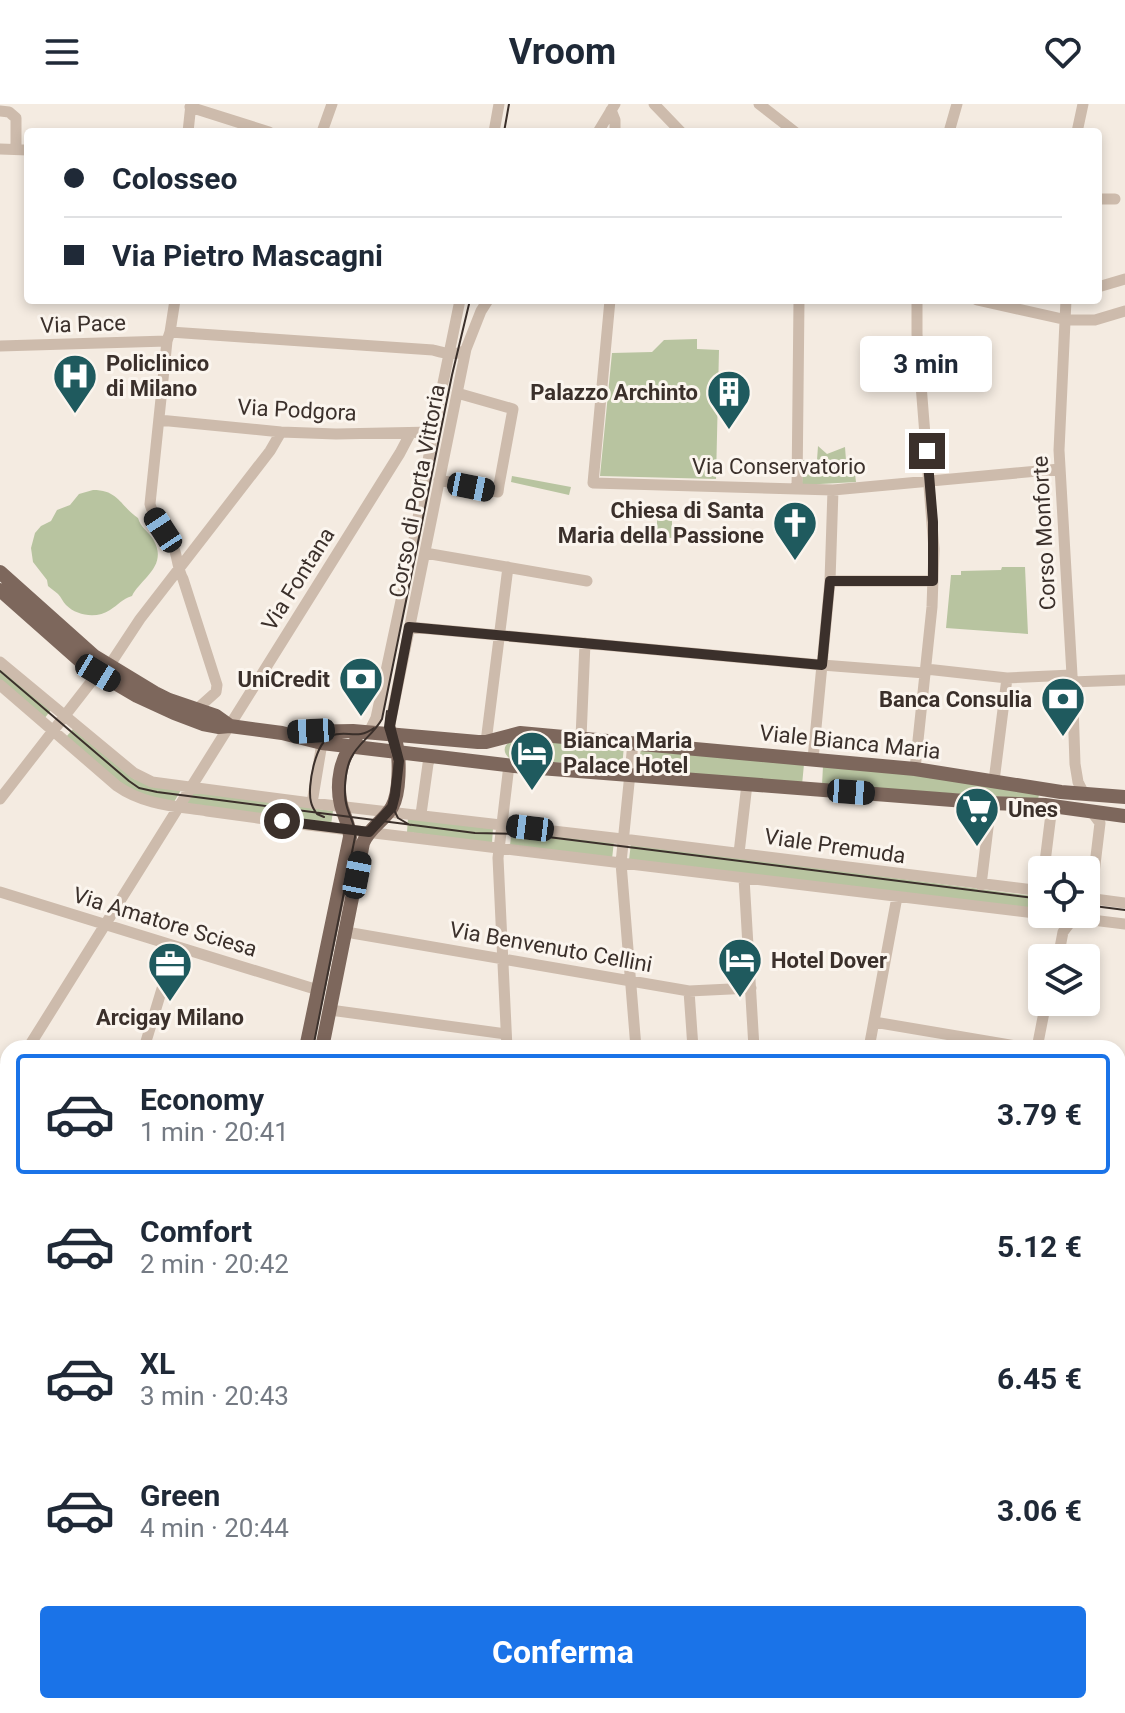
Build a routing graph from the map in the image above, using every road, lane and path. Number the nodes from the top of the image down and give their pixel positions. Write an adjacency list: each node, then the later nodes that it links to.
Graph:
1 (332, 104): 12 (street)
2 (499, 104): 13 (street)
3 (654, 104): 16 (street)
4 (759, 104): 17 (street)
5 (957, 104): 18 (street)
6 (1082, 104): 19 (street)
7 (190, 106): 10 (street); 11 (street)
8 (615, 106): 14 (street); 15 (street)
9 (0, 111): 21 (street)
10 (188, 128)
11 (257, 128)
12 (323, 128)
13 (495, 128)
14 (601, 128)
15 (615, 128)
16 (677, 128)
17 (790, 128)
18 (950, 128)
19 (1078, 128)
20 (0, 149): 21 (street)
21 (22, 149)
22 (1102, 199): 23 (street)
23 (1115, 199)
24 (1125, 279): 25 (street)
25 (1102, 286)
26 (174, 304): 36 (street)
27 (459, 304): 39 (street, Corso di Porta Vittoria)
28 (486, 304): 38 (street, Corso di Porta Vittoria)
29 (610, 304): 50 (street, Via Conservatorio)
30 (799, 304): 50 (street)
31 (917, 304): 49 (street)
32 (995, 304): 35 (street)
33 (1066, 304): 35 (street, Corso Monforte)
34 (1125, 311): 35 (street)
35 (1067, 320): 47 (street, Corso Monforte)
36 (168, 336): 37 (street, Via Pace); 39 (street, Via Pace); 41 (street)
37 (0, 346)
38 (466, 349): 39 (street); 40 (street, Corso di Porta Vittoria)
39 (449, 353): 43 (street, Corso di Porta Vittoria)
40 (457, 393): 48 (street, Corso di Porta Vittoria); 48 (street)
41 (159, 420): 42 (street, Via Podgora); 54 (street)
42 (281, 432): 44 (street, Via Podgora); 54 (street)
43 (433, 432): 45 (street, Via Podgora); 77 (street, Corso di Porta Vittoria)
44 (389, 434): 45 (street, Via Podgora); 46 (street)
45 (410, 434): 46 (street, Via Fontana)
46 (400, 453): 74 (street, Via Fontana)
47 (1060, 469): 49 (street, Via Conservatorio); 68 (street, Corso Monforte)
48 (439, 480): 52 (street, Corso di Porta Vittoria)
49 (929, 481): 51 (street, Via Conservatorio); 58 (street)
50 (797, 489): 51 (street, Via Conservatorio)
51 (833, 490): 57 (street)
52 (425, 553): 53 (street); 60 (street, Corso di Porta Vittoria)
53 (508, 567): 56 (street); 61 (street)
54 (178, 569): 65 (street); 71 (street)
55 (0, 572): 65 (main road)
56 (587, 581)
57 (830, 581): 58 (street); 64 (street)
58 (933, 581): 66 (street)
59 (0, 590): 65 (main road)
60 (409, 627): 61 (street); 79 (street, Corso di Porta Vittoria)
61 (499, 635): 62 (street); 83 (street)
62 (585, 643): 64 (street); 82 (street)
63 (0, 662): 72 (street, Viale Premuda)
64 (822, 665): 66 (street); 90 (street)
65 (103, 667): 71 (main road); 72 (street); 73 (main road)
66 (926, 671): 67 (street); 93 (street)
67 (1007, 678): 68 (street); 95 (street)
68 (1072, 678): 69 (street); 91 (street, Corso Monforte)
69 (1125, 680)
70 (0, 685): 75 (street, Viale Premuda)
71 (197, 709): 74 (main road)
72 (63, 716): 75 (street); 97 (street, Viale Premuda)
73 (203, 724): 74 (main road); 87 (street)
74 (230, 726): 78 (main road); 87 (street, Via Fontana)
75 (52, 731): 102 (street); 107 (street, Viale Premuda)
76 (311, 731): 77 (main road, Viale Bianca Maria); 78 (main road, Viale Bianca Maria); 84 (main road)
77 (369, 732): 79 (main road, Viale Bianca Maria); 86 (main road)
78 (282, 733): 84 (main road)
79 (393, 735): 81 (main road, Viale Bianca Maria); 88 (main road)
80 (508, 735): 82 (main road, Viale Bianca Maria); 83 (main road, Viale Bianca Maria); 92 (main road)
81 (432, 738): 83 (main road, Viale Bianca Maria); 89 (main road)
82 (581, 738): 85 (main road, Viale Bianca Maria)
83 (486, 742)
84 (322, 743): 86 (main road); 103 (street)
85 (633, 743): 90 (main road, Viale Bianca Maria); 94 (street)
86 (351, 746): 88 (main road); 105 (main road)
87 (214, 750): 97 (street, Via Fontana)
88 (398, 751): 89 (main road); 108 (main road)
89 (431, 755): 92 (main road); 110 (street)
90 (813, 759): 93 (main road, Viale Bianca Maria); 98 (main road)
91 (1075, 764): 99 (street, Corso Monforte); 100 (street, Corso Monforte)
92 (509, 765): 94 (main road); 112 (street)
93 (915, 769): 95 (main road, Viale Bianca Maria)
94 (630, 774): 96 (main road); 115 (street)
95 (994, 781): 99 (main road, Viale Bianca Maria)
96 (747, 784): 98 (main road); 117 (street)
97 (190, 788): 103 (street, Viale Premuda); 107 (street, Via Fontana)
98 (810, 789): 104 (main road)
99 (1061, 792): 100 (main road, Viale Bianca Maria); 106 (main road)
100 (1092, 795): 101 (main road, Viale Bianca Maria); 109 (main road)
101 (1125, 797)
102 (0, 799)
103 (312, 803): 105 (street, Viale Premuda)
104 (991, 803): 106 (main road); 122 (street)
105 (341, 806): 108 (street, Viale Premuda); 113 (main road)
106 (1052, 806): 109 (main road); 118 (street)
107 (178, 808): 113 (street, Viale Premuda); 131 (street, Via Fontana)
108 (389, 811): 110 (street, Viale Premuda); 114 (main road)
109 (1098, 812): 111 (main road); 119 (street)
110 (421, 814): 112 (street, Viale Premuda)
111 (1125, 816)
112 (502, 824): 115 (street, Viale Premuda); 116 (street)
113 (350, 830): 114 (street, Viale Premuda); 137 (main road)
114 (369, 832): 116 (street, Viale Premuda); 132 (main road)
115 (623, 839): 117 (street, Viale Premuda); 120 (street)
116 (499, 847): 120 (street, Viale Premuda); 134 (street)
117 (739, 853): 122 (street, Viale Premuda)
118 (1046, 856)
119 (1095, 856)
120 (621, 863): 121 (street, Viale Premuda); 135 (street)
121 (744, 878): 125 (street, Viale Premuda); 136 (street)
122 (981, 885): 123 (street, Viale Premuda)
123 (1028, 890)
124 (0, 892): 131 (street, Via Amatore Sciesa)
125 (897, 897): 128 (street, Viale Premuda); 141 (street)
126 (1100, 901): 127 (street)
127 (1125, 903)
128 (1028, 913)
129 (1100, 920): 130 (street, Viale Premuda)
130 (1125, 924)
131 (106, 925): 133 (street, Via Amatore Sciesa); 143 (street, Via Fontana)
132 (346, 932): 134 (street, Via Benvenuto Cellini); 139 (main road)
133 (175, 946): 137 (street, Via Amatore Sciesa); 144 (street)
134 (502, 959): 135 (street, Via Benvenuto Cellini); 142 (street)
135 (630, 981): 138 (street, Via Benvenuto Cellini); 148 (street)
136 (751, 988): 138 (street, Via Benvenuto Cellini); 150 (street)
137 (318, 990): 145 (main road)
138 (689, 991): 149 (street)
139 (330, 1010): 142 (street); 146 (main road)
140 (1045, 1016): 153 (street)
141 (874, 1022): 151 (street); 152 (street)
142 (506, 1034): 147 (street)
143 (33, 1040)
144 (146, 1040)
145 (308, 1040)
146 (324, 1040)
147 (506, 1040)
148 (635, 1040)
149 (692, 1040)
150 (754, 1040)
151 (871, 1040)
152 (981, 1040)
153 (1041, 1040)

